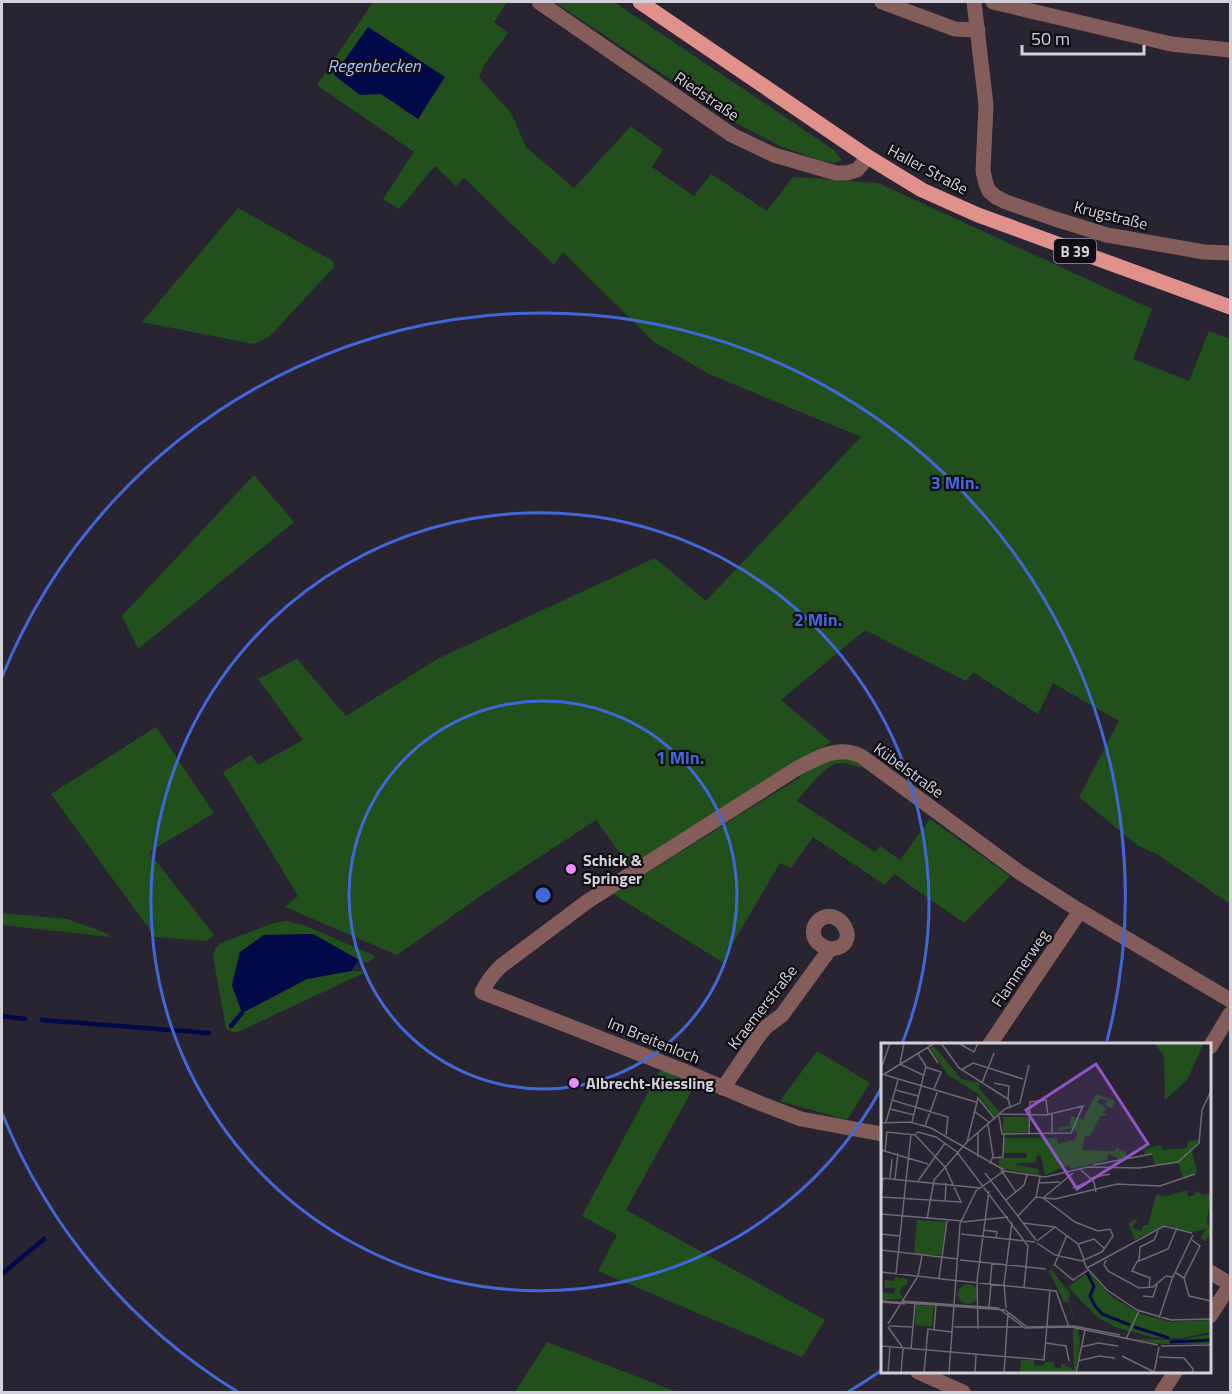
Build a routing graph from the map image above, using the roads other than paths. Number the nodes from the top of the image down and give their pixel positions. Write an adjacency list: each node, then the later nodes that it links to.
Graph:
1 (539, 2): 8 (street, Riedstraße)
2 (640, 2): 8 (main road, Haller Straße / B 39)
3 (882, 2): 6 (street)
4 (974, 2): 6 (street)
5 (993, 2): 7 (street)
6 (978, 30): 9 (street, Krugstraße)
7 (1230, 50)
8 (868, 157): 10 (main road, Haller Straße / B 39)
9 (1230, 253)
10 (1230, 307)
11 (1080, 911): 13 (street, Kübelstraße); 14 (street, Kübelstraße); 16 (street, Flammerweg)
12 (830, 949): 18 (street, Kraemerstraße)
13 (482, 992): 18 (street, Im Breitenloch)
14 (1230, 1000)
15 (1230, 1014): 17 (street)
16 (991, 1043)
17 (1211, 1044)
18 (723, 1088): 19 (street, Im Breitenloch)
19 (881, 1134)
20 (1211, 1273): 21 (street)
21 (1230, 1285): 22 (street)
22 (1211, 1313)
23 (922, 1373): 25 (street)
24 (1174, 1373): 26 (street)
25 (963, 1392)
26 (1162, 1392)

